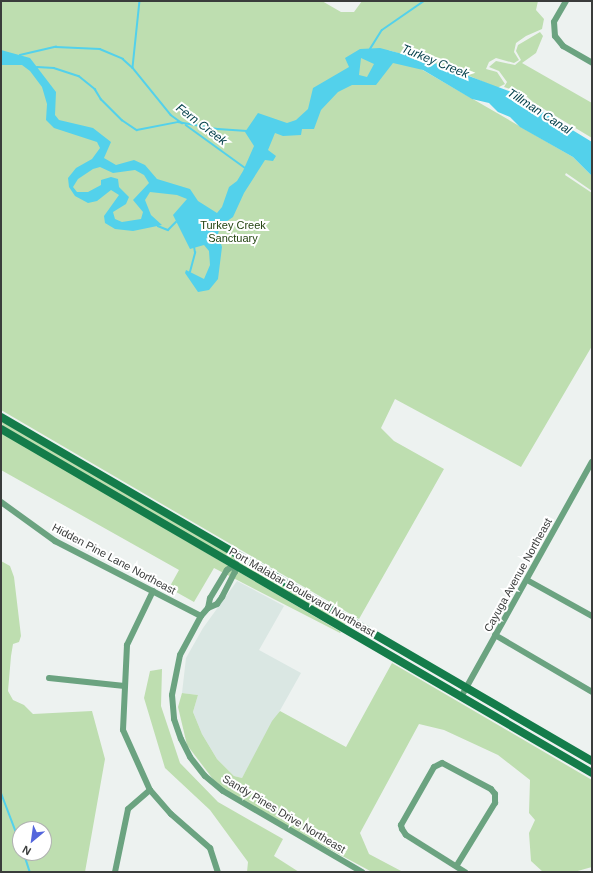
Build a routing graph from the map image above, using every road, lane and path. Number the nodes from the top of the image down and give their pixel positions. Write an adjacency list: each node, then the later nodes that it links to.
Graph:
1 (566, 1): 2 (street)
2 (592, 64)
3 (1, 417): 7 (street, Port Malabar Boulevard Northeast)
4 (1, 429): 8 (street, Port Malabar Boulevard Northeast)
5 (592, 462): 9 (street, Cayuga Avenue Northeast)
6 (1, 502): 10 (street, Hidden Pine Lane Northeast)
7 (240, 556): 8 (street, Sandy Pines Drive Northeast); 15 (street, Port Malabar Boulevard Northeast)
8 (234, 565): 11 (street, Sandy Pines Drive Northeast); 11 (street); 16 (street, Port Malabar Boulevard Northeast)
9 (527, 580): 13 (street); 14 (street, Cayuga Avenue Northeast)
10 (153, 592): 12 (street, Hidden Pine Lane Northeast); 18 (street)
11 (208, 608): 12 (street, Sandy Pines Drive Northeast)
12 (201, 616): 28 (street, Sandy Pines Drive Northeast)
13 (592, 616)
14 (495, 635): 19 (street, Cayuga Avenue Northeast); 20 (street)
15 (398, 649): 16 (street); 19 (street, Port Malabar Boulevard Northeast)
16 (393, 658): 21 (street, Port Malabar Boulevard Northeast)
17 (49, 678): 18 (street)
18 (125, 686): 24 (street)
19 (466, 687): 21 (street, Cayuga Avenue Northeast); 22 (street, Port Malabar Boulevard Northeast)
20 (592, 692)
21 (461, 696): 23 (street, Port Malabar Boulevard Northeast)
22 (592, 761)
23 (592, 773)
24 (150, 790): 26 (street); 27 (street)
25 (457, 865): 25 (street); 29 (street)
26 (115, 872)
27 (218, 872)
28 (362, 872)
29 (465, 872)

